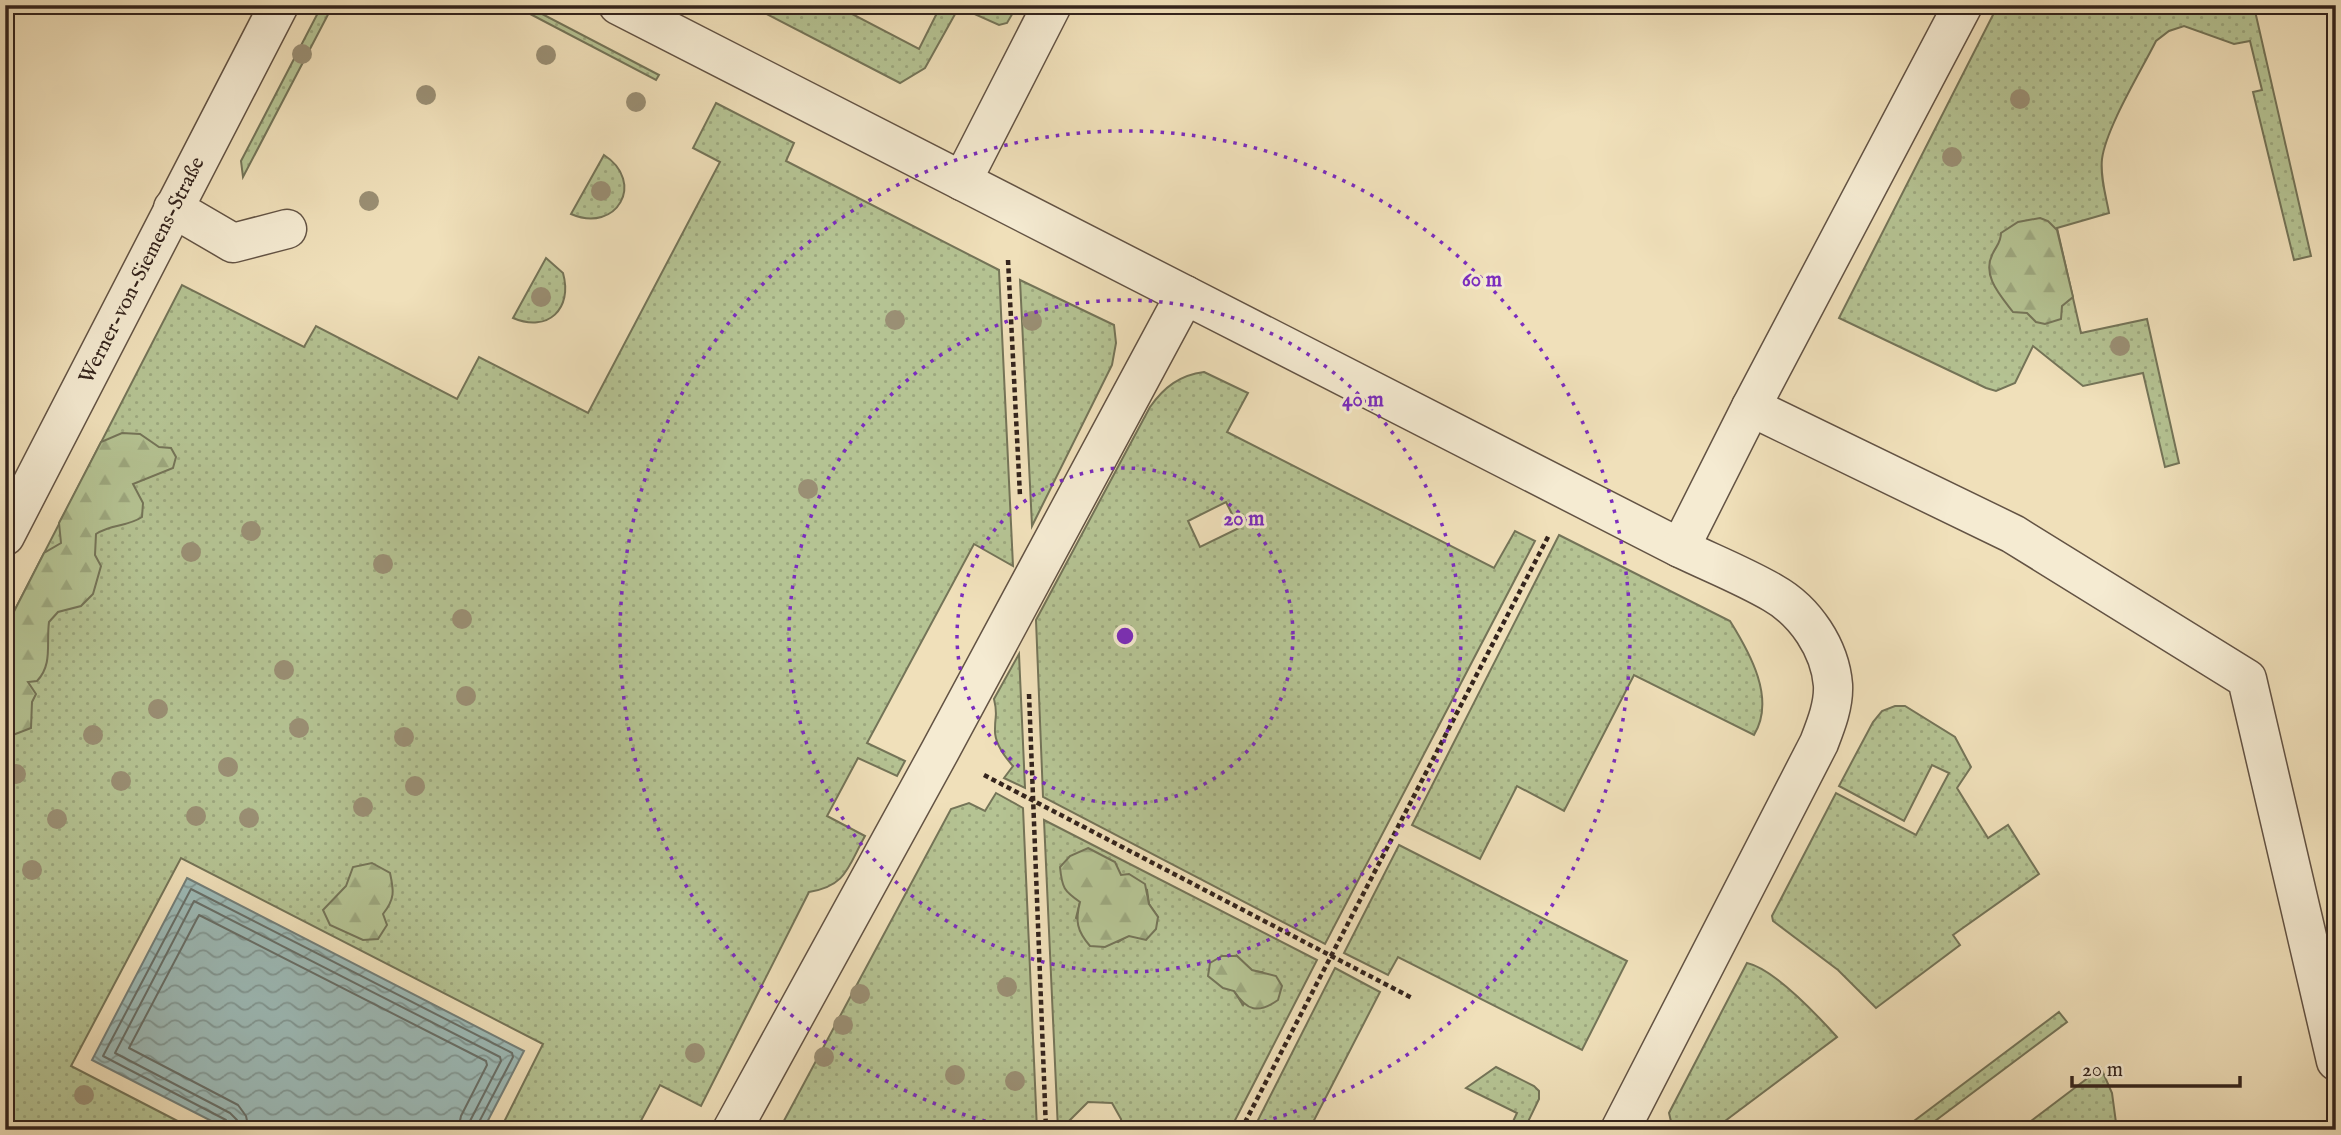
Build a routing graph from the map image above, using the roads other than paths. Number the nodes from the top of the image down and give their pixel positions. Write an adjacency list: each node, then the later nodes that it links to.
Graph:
1 (279, 5): 6 (street, Werner-von-Siemens-Straße)
2 (618, 5): 5 (street)
3 (1052, 5): 5 (street)
4 (1963, 5): 9 (street)
5 (962, 181): 8 (street)
6 (173, 208): 7 (street); 10 (street, Werner-von-Siemens-Straße)
7 (287, 229)
8 (1185, 295): 11 (street); 13 (street)
9 (1751, 407): 11 (street); 12 (street)
10 (5, 536)
11 (1680, 548): 14 (street)
12 (2336, 1061)
13 (732, 1130)
14 (1620, 1130)

